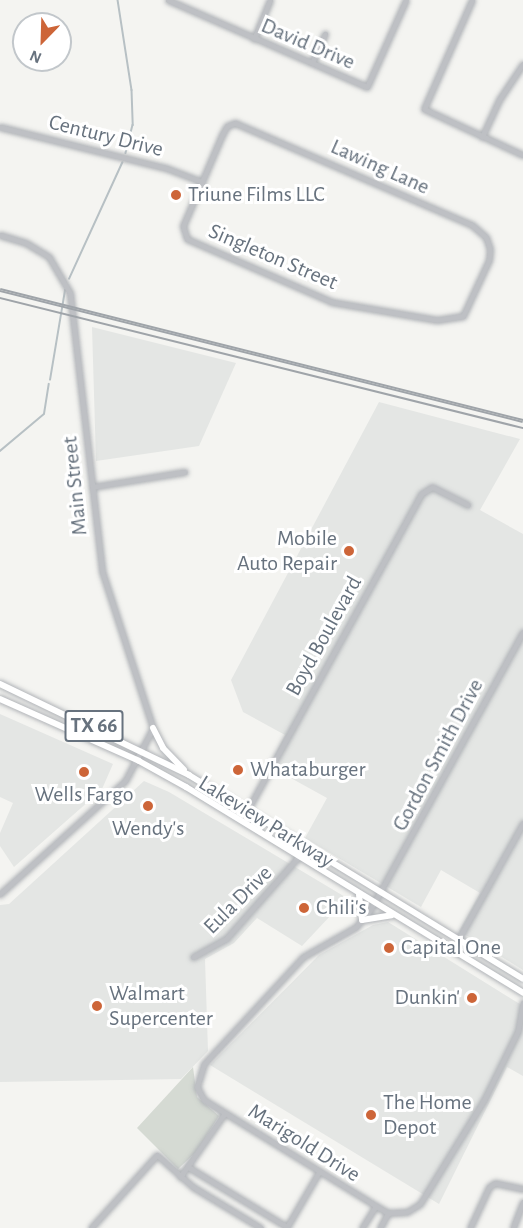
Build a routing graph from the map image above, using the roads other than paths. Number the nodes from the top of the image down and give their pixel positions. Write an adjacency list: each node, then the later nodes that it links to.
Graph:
1 (168, 0): 6 (street, David Drive)
2 (270, 0): 6 (street)
3 (406, 0): 7 (street, David Drive)
4 (472, 0): 10 (street)
5 (325, 34): 7 (street)
6 (254, 39): 7 (street, David Drive)
7 (312, 63)
8 (523, 64): 10 (street)
9 (0, 127): 12 (street, Century Drive)
10 (482, 137): 11 (street)
11 (523, 155)
12 (202, 182): 14 (street, Lawing Lane); 14 (street, Singleton Street)
13 (0, 236): 16 (street, Main Street)
14 (489, 260)
15 (185, 472): 16 (street)
16 (92, 488): 22 (street, Main Street)
17 (468, 505): 26 (street, Boyd Boulevard)
18 (523, 632): 33 (street, Gordon Smith Drive)
19 (0, 684): 20 (main road, Lakeview Parkway / TX 66)
20 (9, 687): 21 (main road); 23 (main road, Lakeview Parkway / TX 66)
21 (2, 700): 24 (main road, Lakeview Parkway / TX 66)
22 (153, 728): 23 (street); 25 (main road)
23 (144, 751): 24 (street); 25 (main road, Lakeview Parkway / TX 66)
24 (139, 761): 27 (main road, Lakeview Parkway / TX 66); 34 (street)
25 (189, 774): 26 (main road, Lakeview Parkway / TX 66)
26 (247, 811): 27 (main road); 28 (main road); 30 (main road, Lakeview Parkway / TX 66)
27 (238, 819): 28 (main road, Lakeview Parkway / TX 66)
28 (246, 823): 31 (main road, Lakeview Parkway / TX 66)
29 (523, 824): 38 (street)
30 (307, 847): 31 (street, Eula Drive); 33 (main road, Lakeview Parkway / TX 66)
31 (301, 857): 32 (main road, Lakeview Parkway / TX 66); 40 (street, Eula Drive)
32 (358, 893): 35 (main road, Lakeview Parkway / TX 66); 37 (main road)
33 (381, 893): 35 (street, Gordon Smith Drive); 38 (main road, Lakeview Parkway / TX 66)
34 (0, 894)
35 (375, 904): 36 (main road, Lakeview Parkway / TX 66); 37 (street, Gordon Smith Drive)
36 (392, 915): 37 (main road); 39 (main road, Lakeview Parkway / TX 66)
37 (362, 920): 44 (street, Gordon Smith Drive)
38 (458, 940): 39 (main road); 41 (main road, Lakeview Parkway / TX 66)
39 (452, 950): 42 (main road, Lakeview Parkway / TX 66)
40 (193, 957)
41 (523, 979)
42 (523, 993)
43 (523, 1002): 52 (street)
44 (213, 1055): 45 (street, Marigold Drive)
45 (225, 1113): 46 (street); 47 (street, Marigold Drive)
46 (188, 1167): 48 (street); 53 (street)
47 (319, 1172): 51 (street, Marigold Drive); 53 (street)
48 (180, 1177): 54 (street); 55 (street)
49 (523, 1190): 58 (street)
50 (523, 1202): 59 (street)
51 (376, 1206): 52 (street, Marigold Drive); 56 (street)
52 (388, 1213): 57 (street)
53 (287, 1227)
54 (91, 1228)
55 (261, 1228)
56 (362, 1228)
57 (380, 1228)
58 (470, 1228)
59 (513, 1228)

